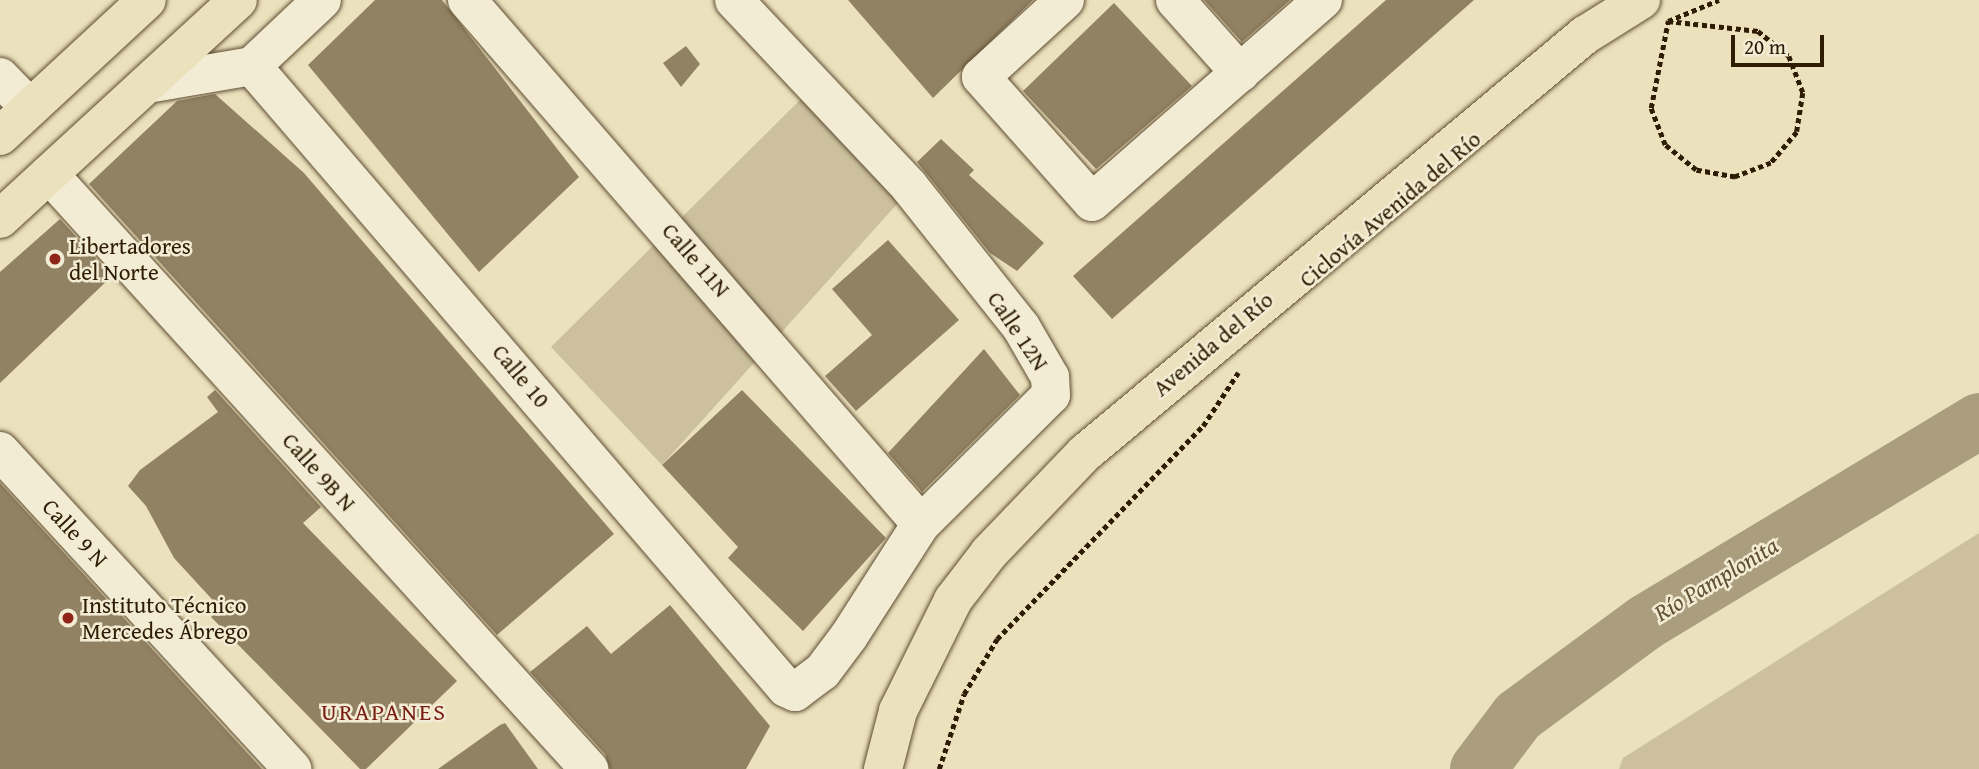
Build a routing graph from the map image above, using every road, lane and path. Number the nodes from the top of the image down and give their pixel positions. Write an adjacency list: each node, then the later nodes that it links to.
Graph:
1 (147, 0): 15 (main road)
2 (238, 0): 14 (main road)
3 (323, 0): 11 (street)
4 (467, 0): 21 (street, Calle 11N)
5 (734, 0): 21 (street, Calle 12N)
6 (1065, 0): 12 (street)
7 (1175, 0): 12 (street)
8 (1323, 0): 12 (street)
9 (1719, 0): 10 (path)
10 (1656, 16): 10 (path); 25 (main road, Avenida del Río)
11 (252, 66): 14 (street); 22 (street, Calle 10)
12 (1240, 73)
13 (0, 77): 15 (street)
14 (147, 83): 17 (main road)
15 (30, 108): 16 (main road)
16 (0, 136)
17 (49, 174): 18 (main road); 24 (street, Calle 9B N)
18 (0, 219)
19 (1245, 362): 26 (path)
20 (0, 451): 23 (street, Calle 9 N)
21 (921, 524): 22 (street, Calle 12N)
22 (786, 688)
23 (292, 769)
24 (589, 769)
25 (883, 769)
26 (939, 769)

